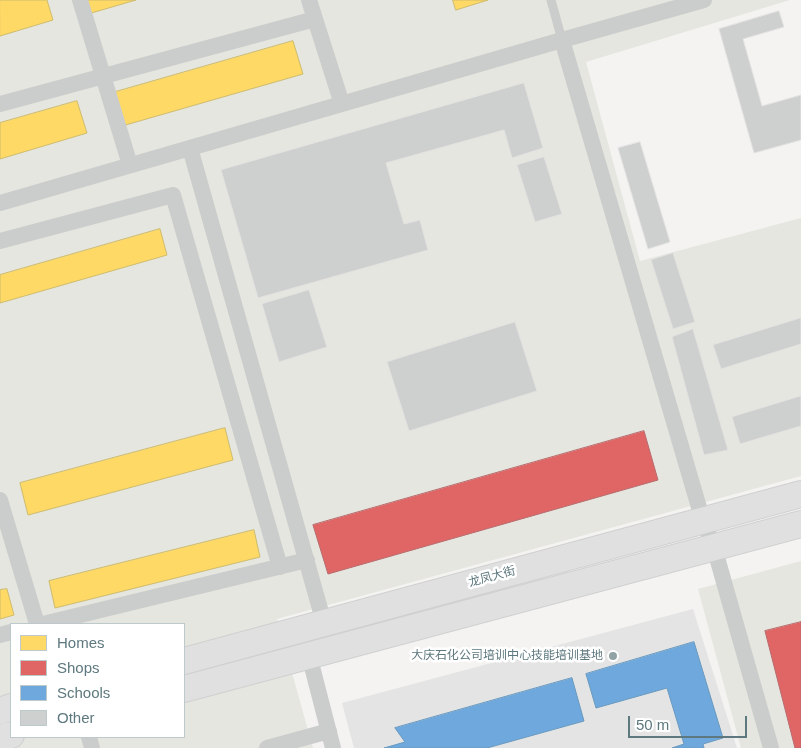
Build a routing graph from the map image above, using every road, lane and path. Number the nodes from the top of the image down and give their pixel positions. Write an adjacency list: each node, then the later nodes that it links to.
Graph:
1 (80, 0): 7 (street)
2 (309, 0): 5 (street)
3 (551, 0): 6 (lane)
4 (704, 0): 6 (street)
5 (315, 19): 7 (street); 9 (street)
6 (562, 40): 9 (street); 18 (street)
7 (102, 76): 8 (street); 11 (street)
8 (0, 104)
9 (342, 104): 10 (street)
10 (190, 148): 11 (street); 14 (street)
11 (130, 165): 12 (street)
12 (0, 203)
13 (0, 241): 15 (street)
14 (263, 407): 15 (street); 21 (street)
15 (236, 414): 22 (street)
16 (801, 494): 18 (main road, 龙凤大街)
17 (0, 500): 23 (street)
18 (703, 521): 20 (street); 25 (main road, 龙凤大街)
19 (801, 524): 20 (main road)
20 (714, 547): 26 (main road); 32 (street)
21 (307, 560): 22 (street); 25 (street)
22 (280, 567): 24 (street)
23 (36, 623)
24 (47, 623)
25 (324, 623): 27 (main road, 龙凤大街)
26 (309, 655): 28 (main road); 29 (street)
27 (185, 661)
28 (185, 689)
29 (329, 731): 30 (street); 31 (street)
30 (267, 748)
31 (333, 748)
32 (771, 748)

